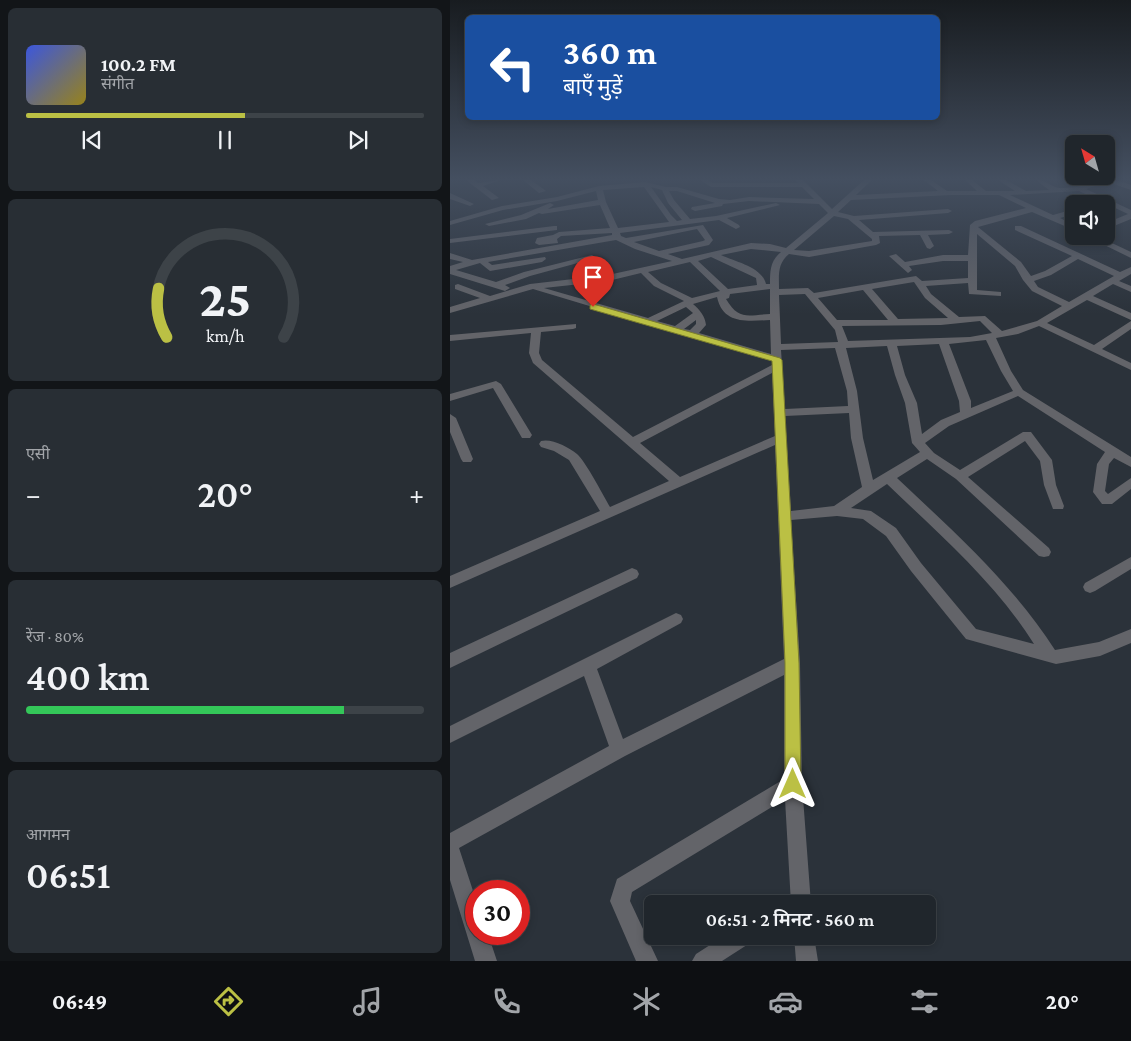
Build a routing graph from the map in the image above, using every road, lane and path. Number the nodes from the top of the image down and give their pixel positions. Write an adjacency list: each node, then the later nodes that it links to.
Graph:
1 (489, 225): 21 (street)
2 (553, 225): 12 (street)
3 (580, 225): 12 (street)
4 (614, 225): 20 (street)
5 (672, 225): 20 (street)
6 (707, 225): 13 (street)
7 (732, 225): 11 (street)
8 (820, 225): 25 (street)
9 (861, 225): 19 (street)
10 (976, 225): 14 (street)
11 (736, 227)
12 (554, 228): 23 (street)
13 (700, 228): 20 (street); 26 (street)
14 (972, 228): 33 (street); 42 (street)
15 (1018, 228): 31 (street)
16 (594, 232): 16 (street); 20 (street)
17 (922, 232): 18 (street); 19 (street); 24 (street)
18 (949, 232)
19 (872, 234): 25 (street)
20 (620, 236): 26 (street); 35 (street)
21 (450, 237)
22 (1110, 245): 27 (street)
23 (452, 246)
24 (930, 246)
25 (788, 250): 28 (street); 51 (street)
26 (661, 253): 36 (street)
27 (1131, 254)
28 (713, 255): 34 (street); 49 (street)
29 (450, 256): 35 (street)
30 (894, 256): 37 (street)
31 (1078, 256): 41 (street); 42 (street)
32 (592, 258): 46 (street)
33 (971, 258): 37 (street); 45 (street)
34 (692, 260): 36 (street); 54 (street)
35 (472, 262): 38 (street)
36 (680, 262): 39 (street)
37 (903, 265): 44 (street)
38 (450, 270): 46 (street)
39 (643, 270): 48 (street); 60 (street)
40 (1131, 270): 41 (street)
41 (1121, 276): 43 (street)
42 (1027, 280): 61 (street)
43 (1112, 281): 52 (street); 57 (street)
44 (918, 282): 45 (street); 50 (street); 67 (street)
45 (972, 282): 55 (street)
46 (496, 285): 53 (street)
47 (458, 287): 58 (street)
48 (530, 287): 53 (street); 68 (street)
49 (762, 287): 51 (street); 54 (street)
50 (866, 288): 56 (street); 69 (street)
51 (775, 289): 56 (street); 65 (street)
52 (1131, 289)
53 (513, 292): 58 (street)
54 (725, 292): 60 (street); 65 (street)
55 (998, 294)
56 (811, 296): 70 (street)
57 (1086, 296): 61 (street); 66 (street)
58 (490, 299): 62 (street)
59 (450, 301): 62 (street)
60 (688, 302): 64 (street); 68 (street)
61 (1070, 306): 71 (street)
62 (461, 308): 63 (street)
63 (450, 310)
64 (698, 314): 75 (street); 76 (street)
65 (776, 317): 82 (street)
66 (1131, 317)
67 (956, 320): 69 (street); 77 (street)
68 (648, 322): 75 (street)
69 (895, 322): 70 (street)
70 (833, 323): 81 (street)
71 (1040, 323): 77 (street); 83 (street)
72 (1131, 324): 83 (street)
73 (573, 326): 74 (street)
74 (536, 330): 78 (street); 94 (street)
75 (676, 330): 76 (street)
76 (692, 334): 84 (street)
77 (995, 336): 79 (street); 86 (street)
78 (450, 338)
79 (943, 342): 80 (street); 90 (street)
80 (892, 344): 81 (street); 95 (street)
81 (842, 345): 82 (street); 88 (street)
82 (776, 348): 84 (street)
83 (1094, 350): 85 (street)
84 (777, 363): 89 (street); 94 (street)
85 (1131, 367)
86 (1019, 392): 90 (street); 97 (street)
87 (450, 398): 92 (street)
88 (853, 409): 89 (street); 105 (street)
89 (779, 413): 93 (street)
90 (966, 414): 95 (street)
91 (450, 418): 99 (street)
92 (526, 435)
93 (781, 438): 103 (street); 109 (street)
94 (633, 442): 103 (street)
95 (918, 443): 98 (street)
96 (545, 444): 108 (street)
97 (1112, 451): 100 (street); 104 (street)
98 (927, 454): 101 (street); 102 (street)
99 (467, 459)
100 (1131, 462)
101 (960, 476): 106 (street); 110 (street)
102 (888, 477): 105 (street); 117 (street)
103 (678, 482): 108 (street)
104 (1131, 482)
105 (869, 488): 107 (street)
106 (1058, 506)
107 (837, 511): 109 (street); 117 (street)
108 (608, 514): 113 (street)
109 (786, 516): 119 (street)
110 (1044, 552)
111 (1131, 562): 114 (street)
112 (632, 574): 118 (street)
113 (450, 582)
114 (1090, 587)
115 (676, 619): 120 (street)
116 (1131, 636): 117 (street)
117 (1050, 656)
118 (450, 661)
119 (792, 663): 122 (street); 123 (street)
120 (588, 666): 121 (street); 122 (street)
121 (450, 735)
122 (619, 750): 124 (street)
123 (793, 784): 126 (street); 132 (street)
124 (450, 843)
125 (450, 850): 127 (street)
126 (799, 895)
127 (465, 896)
128 (481, 945): 131 (street)
129 (729, 945): 133 (street)
130 (805, 945): 134 (street)
131 (486, 961)
132 (648, 961)
133 (703, 961)
134 (806, 961)

